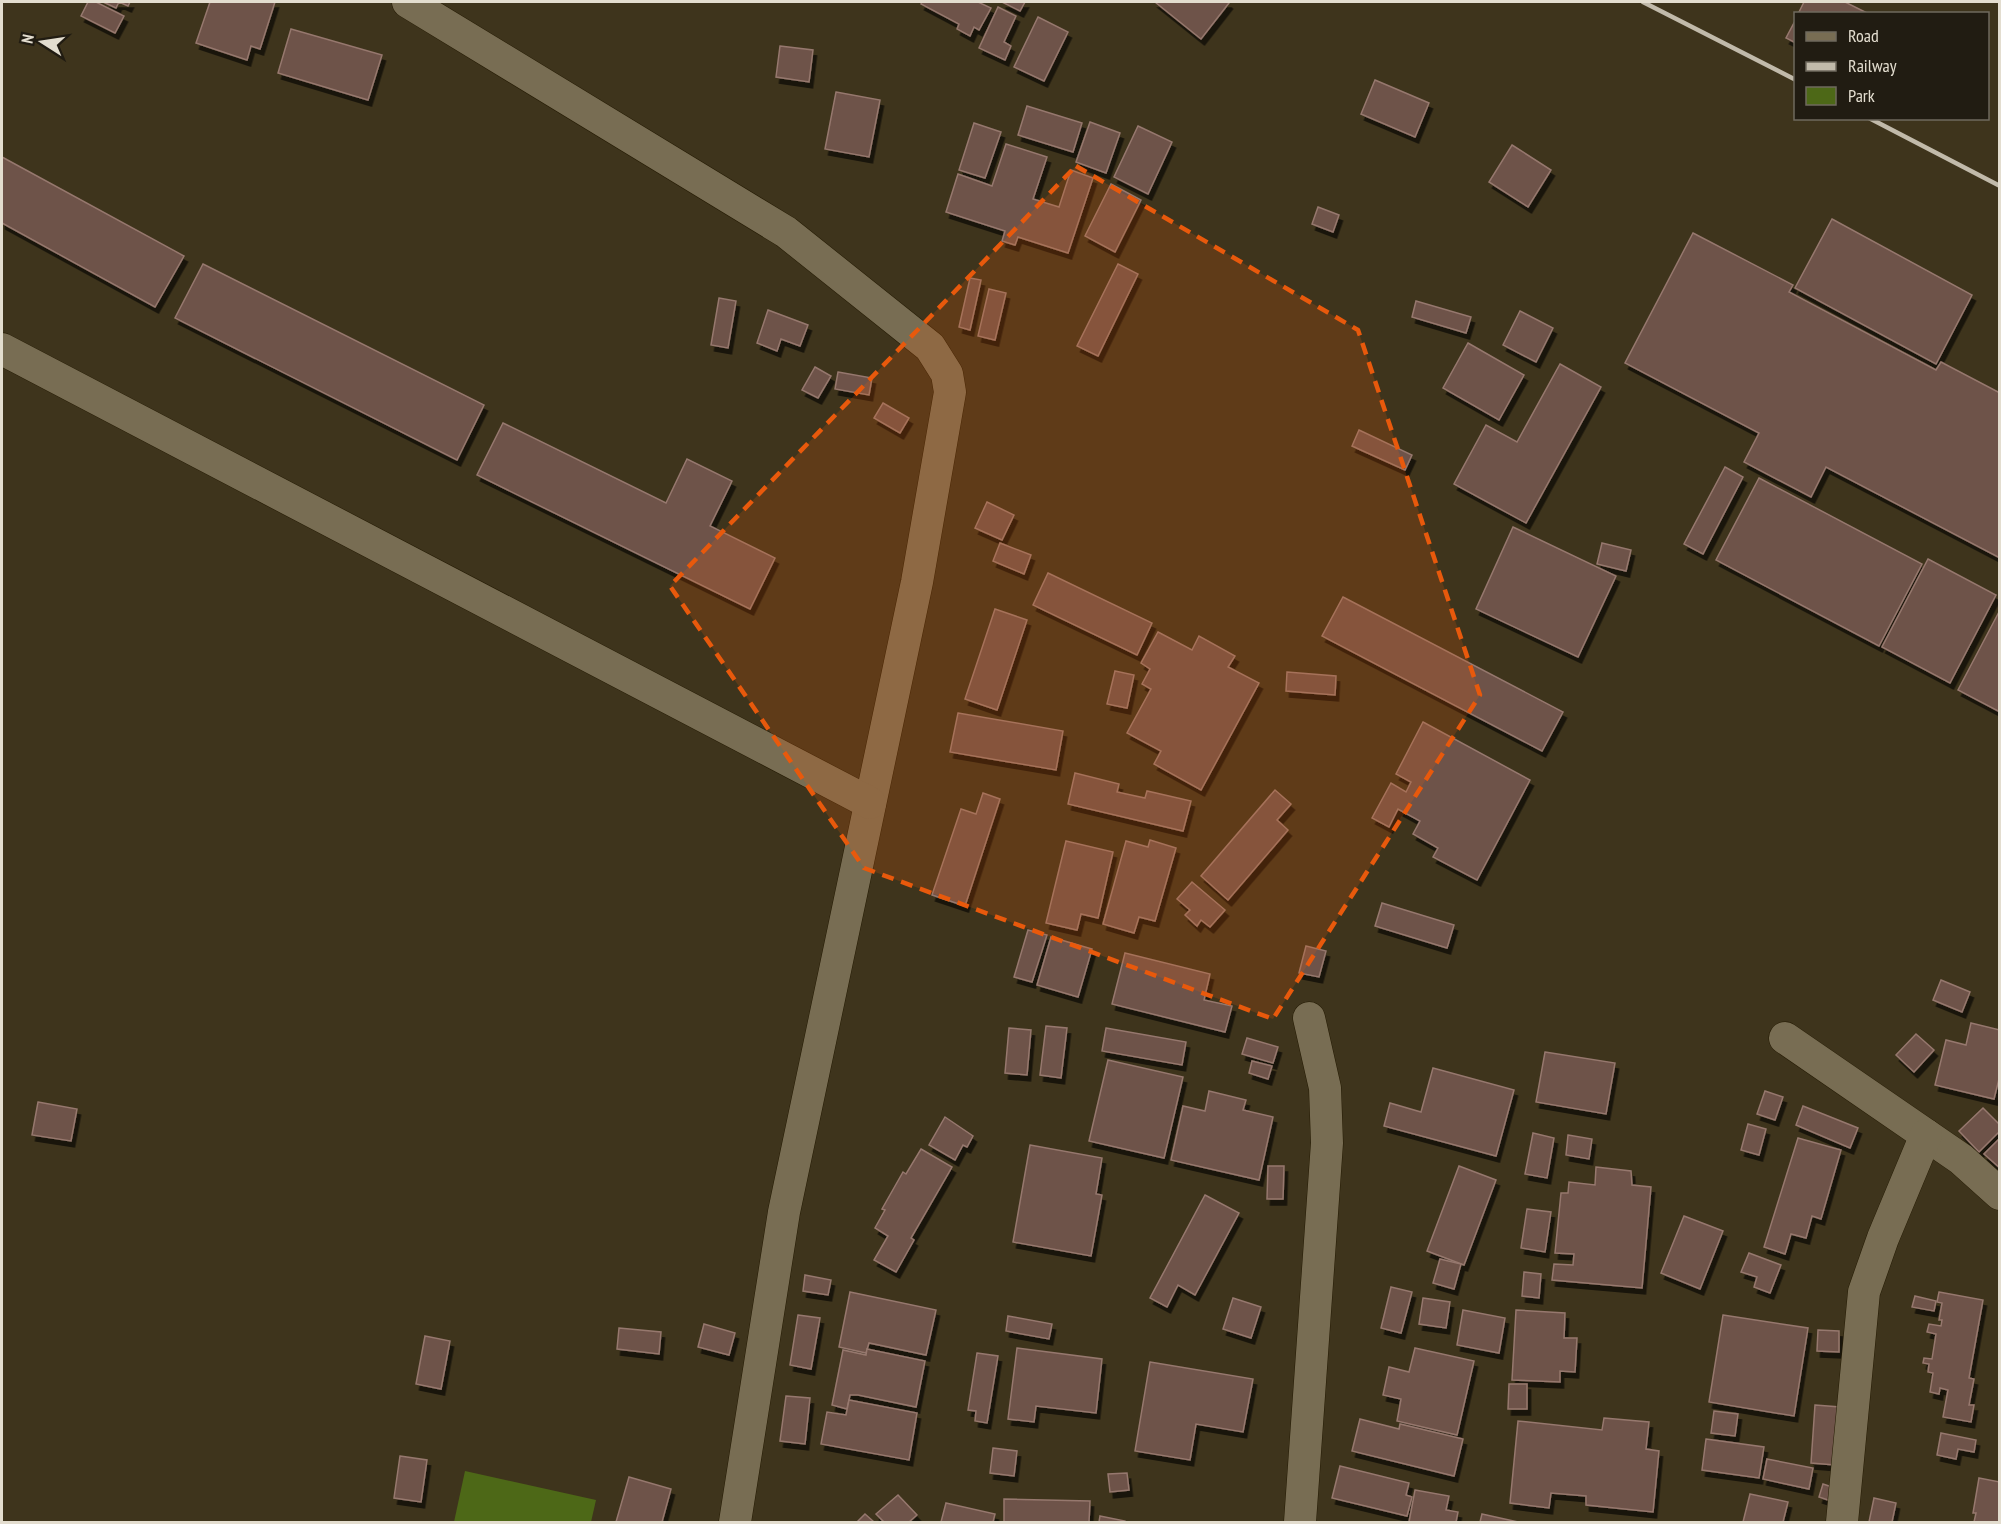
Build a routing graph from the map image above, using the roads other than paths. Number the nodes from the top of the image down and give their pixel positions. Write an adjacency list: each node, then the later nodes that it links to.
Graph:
1 (408, 2): 3 (street)
2 (2, 349): 3 (street)
3 (870, 802): 8 (street)
4 (1309, 1018): 9 (street)
5 (1785, 1038): 6 (street)
6 (1926, 1135): 7 (street); 10 (street)
7 (2000, 1194)
8 (735, 1522)
9 (1300, 1522)
10 (1842, 1522)

